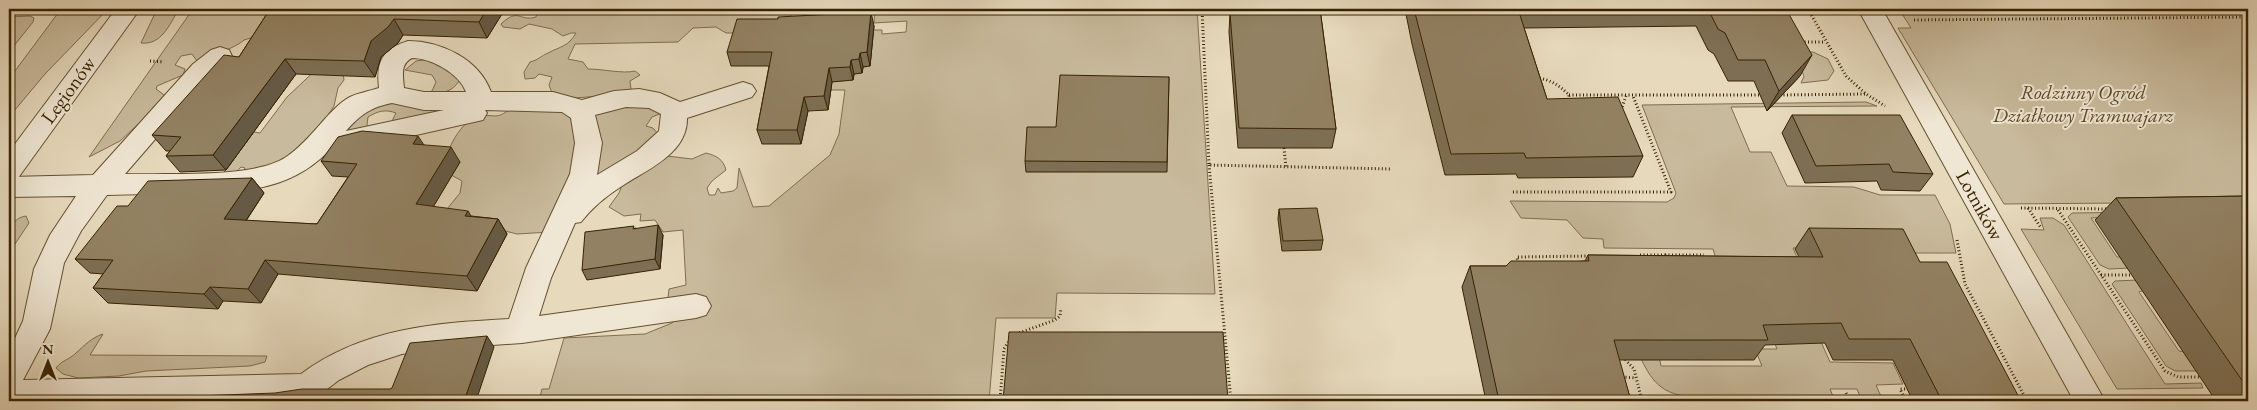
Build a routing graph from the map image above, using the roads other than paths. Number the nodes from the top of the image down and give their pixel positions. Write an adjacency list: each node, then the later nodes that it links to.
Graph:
1 (128, 9): 11 (street, Legionów)
2 (1870, 9): 19 (street, Lotników)
3 (220, 56): 12 (street)
4 (743, 91): 9 (street)
5 (392, 94): 6 (street); 6 (street); 10 (street)
6 (481, 101): 7 (street)
7 (533, 101): 8 (street); 10 (street)
8 (578, 111): 9 (street); 14 (street)
9 (674, 113): 14 (street)
10 (306, 156): 12 (street)
11 (9, 171)
12 (98, 185): 13 (street); 17 (street)
13 (9, 187)
14 (555, 235): 16 (street)
15 (696, 306): 16 (street)
16 (522, 331): 18 (street)
17 (9, 376)
18 (9, 394)
19 (2090, 401)

